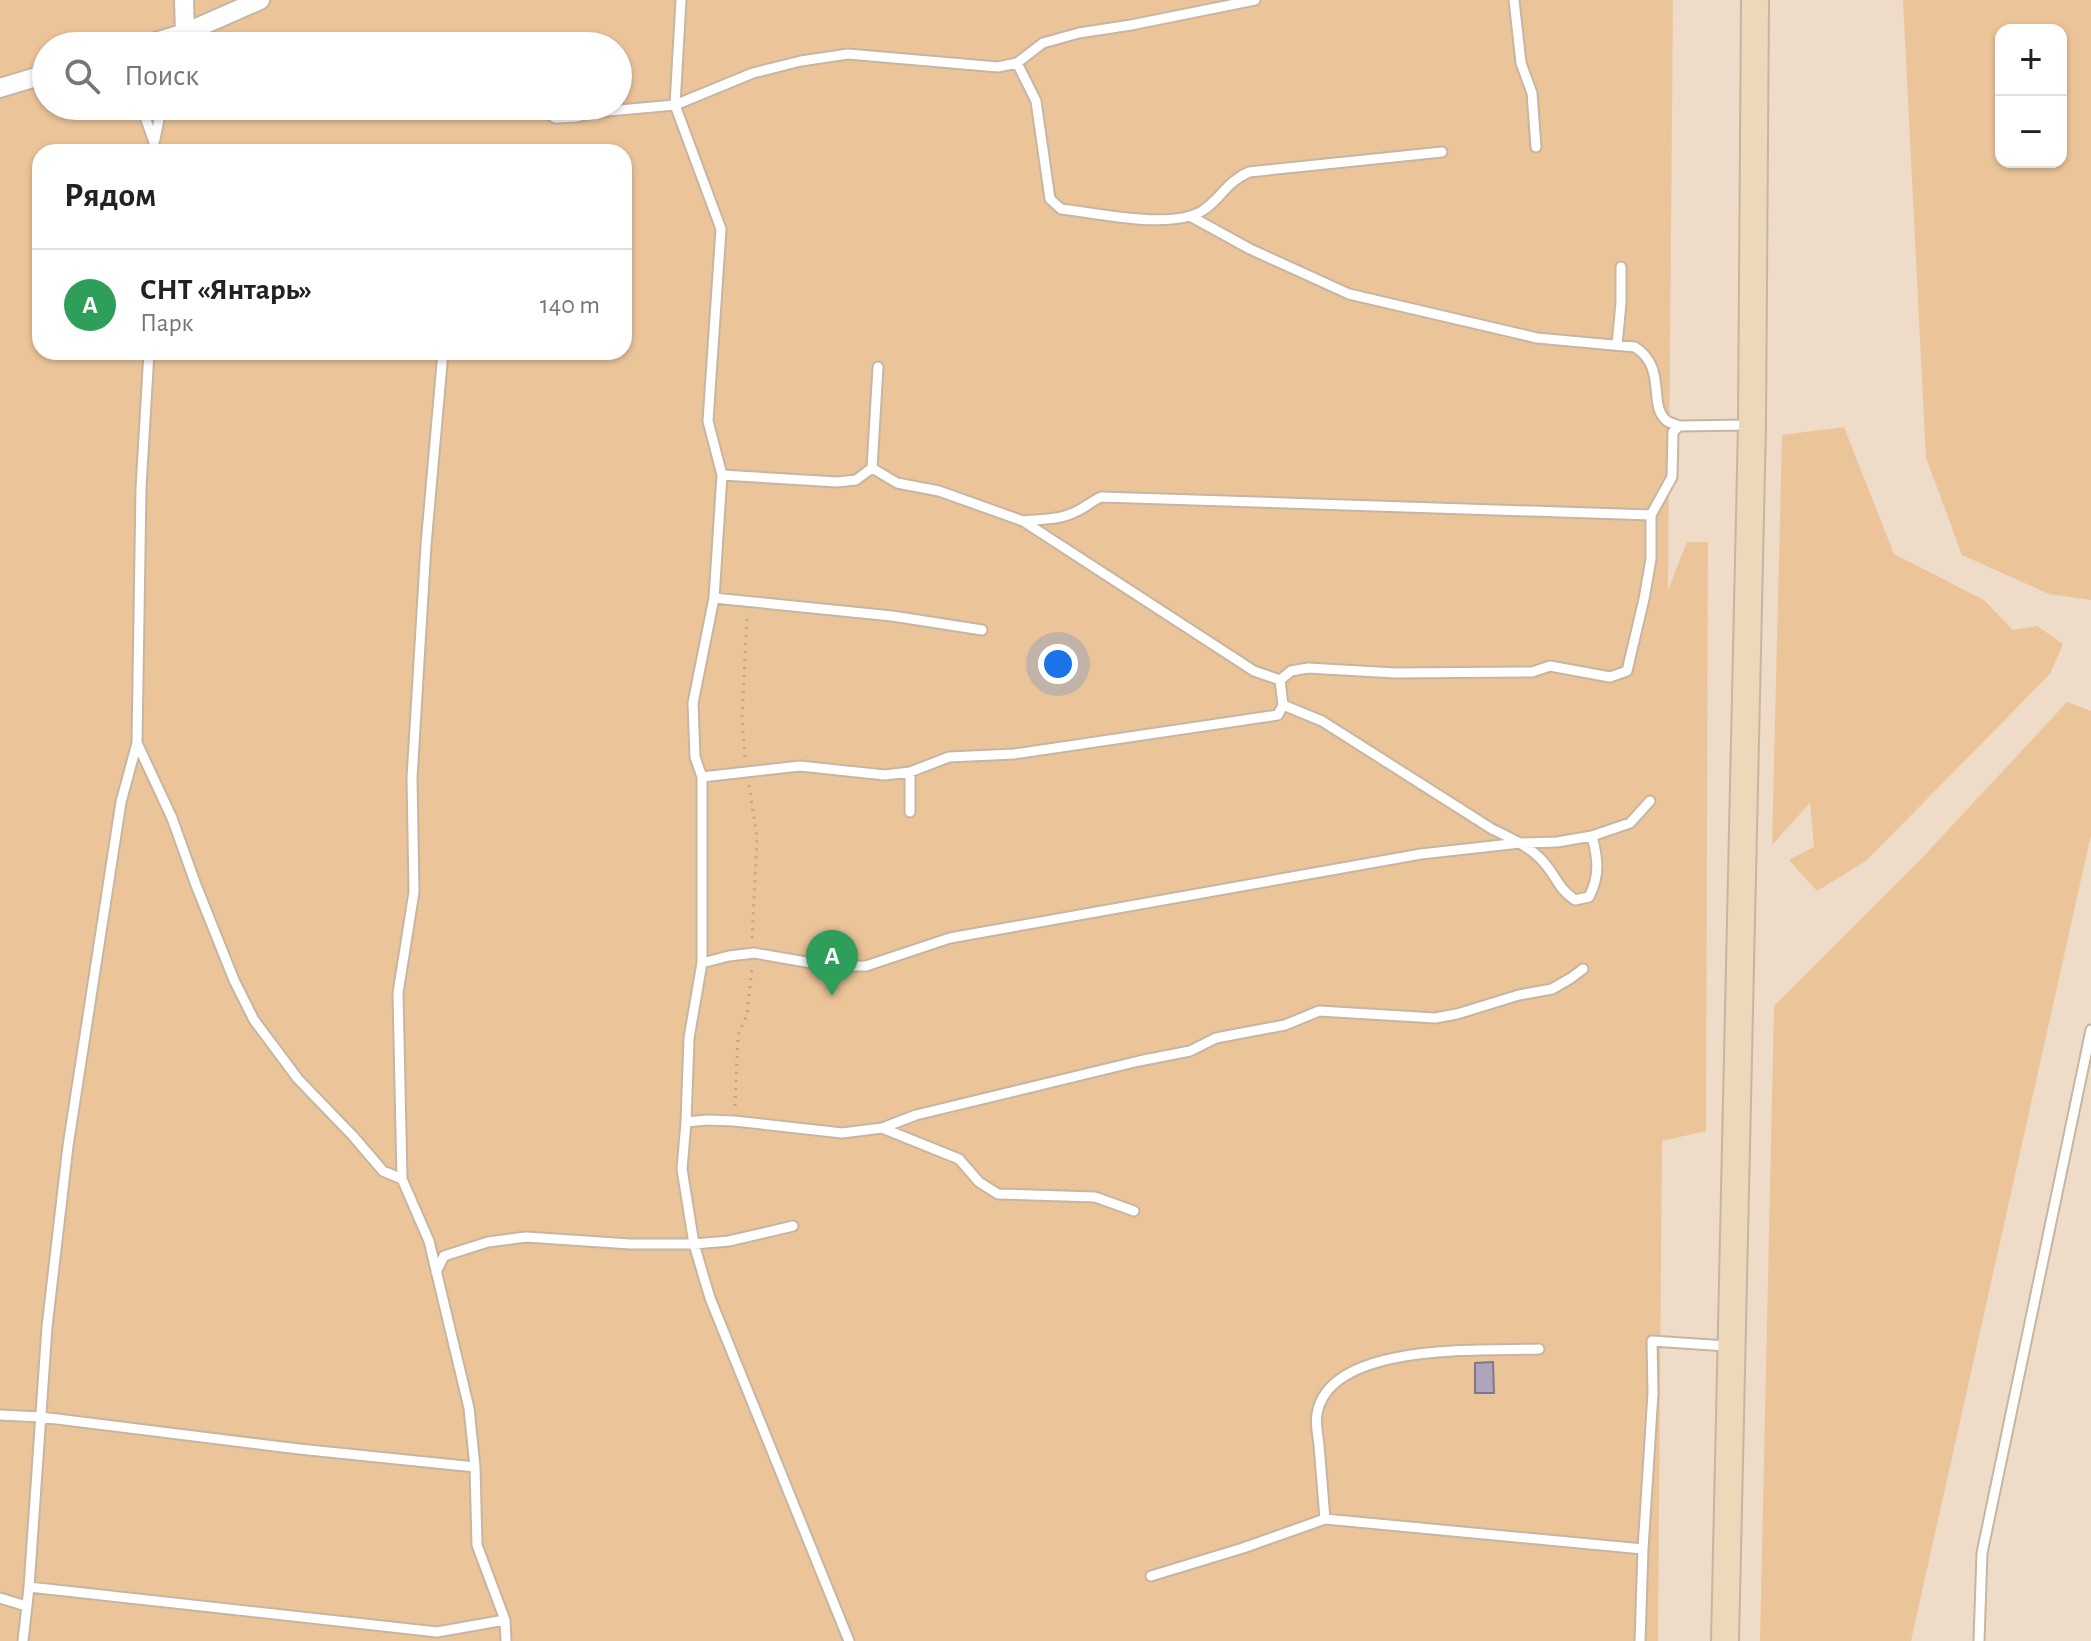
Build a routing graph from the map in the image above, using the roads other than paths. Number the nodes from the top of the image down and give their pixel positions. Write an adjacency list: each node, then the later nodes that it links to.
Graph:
1 (184, 0): 7 (street)
2 (260, 0): 8 (street)
3 (681, 0): 12 (lane)
4 (1255, 0): 9 (lane)
5 (1514, 0): 18 (lane)
6 (1755, 0): 26 (main road)
7 (186, 32)
8 (204, 32)
9 (1017, 63): 12 (lane); 20 (lane)
10 (32, 78): 11 (street)
11 (0, 88)
12 (675, 105): 13 (lane); 29 (lane)
13 (632, 109)
14 (145, 120): 16 (lane)
15 (159, 120): 17 (lane)
16 (153, 144)
17 (155, 144)
18 (1536, 147)
19 (1442, 152): 20 (lane)
20 (1190, 216): 22 (lane)
21 (1621, 267): 22 (lane)
22 (1617, 345): 27 (lane)
23 (149, 360): 36 (lane)
24 (442, 360): 48 (lane)
25 (878, 367): 28 (lane)
26 (1752, 425): 27 (lane); 53 (main road)
27 (1679, 426): 30 (lane)
28 (872, 468): 29 (lane); 31 (lane)
29 (722, 475): 32 (lane)
30 (1651, 515): 31 (lane); 34 (lane)
31 (1023, 521): 34 (lane)
32 (714, 598): 33 (lane); 38 (lane)
33 (982, 630)
34 (1280, 680): 35 (lane)
35 (1283, 705): 37 (lane); 42 (lane)
36 (137, 743): 48 (lane); 56 (lane)
37 (910, 772): 38 (lane); 40 (lane)
38 (702, 777): 43 (lane)
39 (1650, 801): 41 (lane)
40 (910, 812)
41 (1592, 836): 42 (lane); 42 (lane)
42 (1520, 843): 43 (lane)
43 (702, 963): 46 (lane)
44 (1583, 969): 47 (lane)
45 (2091, 1030): 70 (lane)
46 (686, 1122): 47 (lane); 51 (lane)
47 (882, 1128): 49 (lane)
48 (402, 1179): 52 (lane)
49 (1134, 1211)
50 (793, 1226): 51 (lane)
51 (694, 1244): 52 (lane); 67 (lane)
52 (436, 1272): 57 (lane)
53 (1732, 1346): 59 (lane); 69 (main road)
54 (1539, 1349): 58 (lane)
55 (0, 1415): 56 (lane)
56 (41, 1417): 57 (lane); 61 (lane)
57 (475, 1467): 64 (lane)
58 (1325, 1519): 59 (lane); 60 (lane)
59 (1643, 1549): 68 (lane)
60 (1151, 1576)
61 (29, 1587): 63 (lane); 64 (lane)
62 (0, 1598): 63 (lane)
63 (26, 1606): 65 (lane)
64 (505, 1620): 66 (lane)
65 (23, 1641)
66 (506, 1641)
67 (849, 1641)
68 (1640, 1641)
69 (1725, 1641)
70 (1979, 1641)

